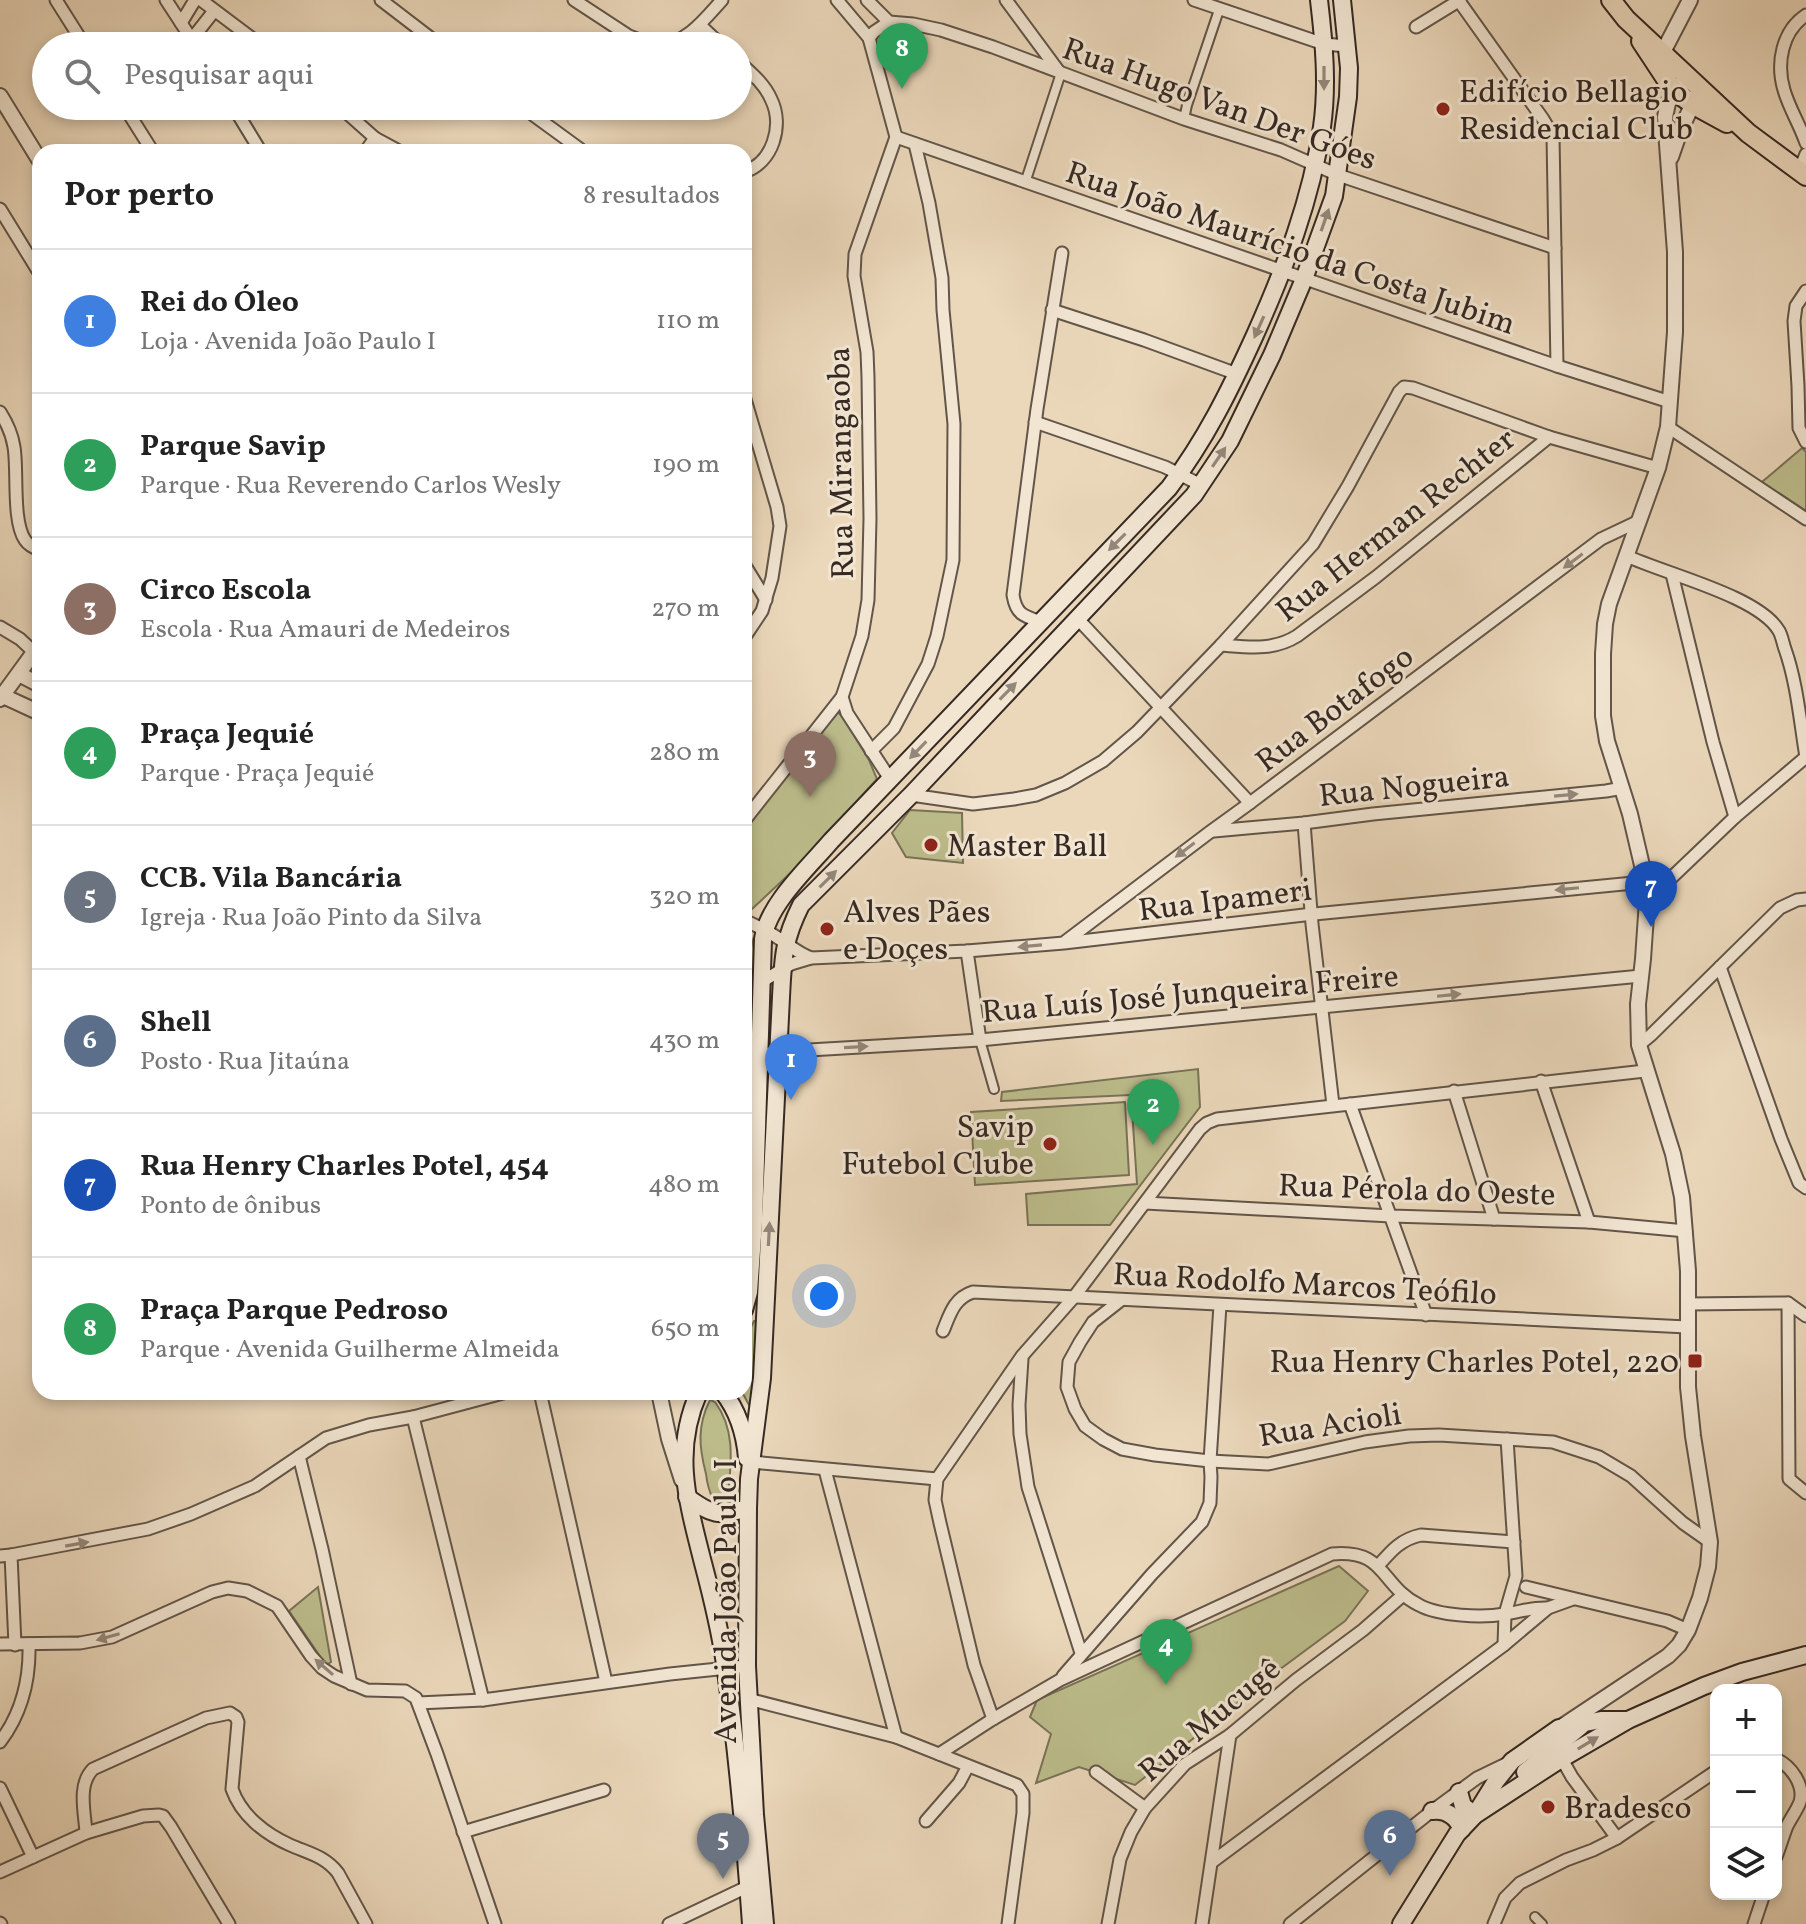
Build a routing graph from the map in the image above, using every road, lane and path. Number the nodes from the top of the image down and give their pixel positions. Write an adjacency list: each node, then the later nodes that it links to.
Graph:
1 (56, 0): 24 (street)
2 (166, 0): 21 (street)
3 (198, 0): 17 (street); 21 (street)
4 (381, 0): 28 (street)
5 (574, 0): 29 (street)
6 (722, 0): 22 (street)
7 (837, 0): 32 (street)
8 (867, 0): 20 (street)
9 (1006, 0): 36 (street)
10 (1194, 0): 16 (street)
11 (1319, 0): 33 (main road)
12 (1342, 0): 34 (main road, Avenida João Paulo I)
13 (1460, 0): 23 (street); 63 (street)
14 (1611, 0): 19 (main road)
15 (1690, 0): 35 (street)
16 (1219, 10): 33 (street); 42 (street)
17 (214, 11): 26 (street); 27 (street)
18 (1806, 15): 49 (street)
19 (1626, 19): 35 (main road); 39 (main road)
20 (889, 22): 32 (street); 36 (street, Rua Hugo Van Der Góes)
21 (181, 23): 25 (street)
22 (700, 25): 30 (street); 31 (street)
23 (1416, 27)
24 (76, 32)
25 (187, 32)
26 (201, 32)
27 (243, 32)
28 (423, 32)
29 (623, 32)
30 (691, 32)
31 (707, 32)
32 (869, 38): 48 (street)
33 (1324, 44): 34 (street); 56 (main road, one-way to 56)
34 (1347, 46): 60 (main road, Avenida João Paulo I)
35 (1663, 52): 38 (main road)
36 (1061, 73): 42 (street, Rua Hugo Van Der Góes); 61 (street)
37 (752, 75): 59 (street)
38 (1693, 81): 39 (street); 41 (street); 47 (main road)
39 (1674, 91): 41 (main road); 57 (street)
40 (0, 96): 55 (street)
41 (1694, 105): 47 (main road); 57 (street)
42 (1184, 119): 56 (street, Rua Hugo Van Der Góes)
43 (133, 120): 50 (street)
44 (242, 120): 51 (street)
45 (350, 120): 52 (street)
46 (540, 120): 53 (street)
47 (1748, 133): 58 (main road)
48 (896, 137): 54 (street, Rua João Maurício da Costa Jubim); 99 (street, Rua Mirangaoba)
49 (1806, 143)
50 (148, 144)
51 (256, 144)
52 (369, 144)
53 (573, 144)
54 (915, 144): 61 (street, Rua João Maurício da Costa Jubim); 103 (street)
55 (32, 148)
56 (1315, 165): 60 (street, Rua Hugo Van Der Góes); 66 (main road)
57 (1669, 165): 73 (street)
58 (1804, 167)
59 (752, 168)
60 (1338, 175): 63 (street, Rua Hugo Van Der Góes); 67 (main road, Avenida João Paulo I, one-way to 60)
61 (1025, 183): 66 (street, Rua João Maurício da Costa Jubim)
62 (0, 209): 65 (street)
63 (1555, 248): 70 (street)
64 (1062, 253): 69 (street)
65 (32, 261)
66 (1282, 271): 67 (street, Rua João Maurício da Costa Jubim); 71 (main road, one-way to 71)
67 (1304, 279): 70 (street, Rua João Maurício da Costa Jubim); 82 (main road, Avenida João Paulo I, one-way to 67)
68 (1806, 291): 72 (street)
69 (1052, 310): 71 (street); 75 (street)
70 (1557, 366): 73 (street, Rua João Maurício da Costa Jubim)
71 (1237, 374): 81 (main road)
72 (1802, 384): 79 (street)
73 (1670, 402): 77 (street)
74 (0, 412): 85 (street)
75 (1035, 422): 81 (street); 91 (street)
76 (752, 423): 89 (street)
77 (1668, 427): 80 (street); 83 (street)
78 (1549, 437): 80 (street); 95 (street, Rua Herman Rechter); 95 (street)
79 (1806, 442)
80 (1658, 468): 84 (street)
81 (1179, 474): 82 (street); 91 (main road, one-way to 91)
82 (1201, 485): 90 (main road, Avenida João Paulo I)
83 (1806, 519)
84 (1639, 521): 86 (street); 108 (street, Rua Botafogo, one-way to 108)
85 (32, 547)
86 (1627, 556): 87 (street); 106 (street)
87 (1672, 574): 104 (street); 110 (street)
88 (752, 577): 89 (street)
89 (766, 600): 92 (street)
90 (1077, 618): 101 (street); 107 (main road, Avenida João Paulo I, one-way to 90)
91 (1041, 622): 105 (main road, one-way to 105)
92 (752, 626)
93 (0, 627): 94 (street)
94 (32, 645)
95 (1221, 645): 101 (street)
96 (32, 656): 97 (street)
97 (19, 674): 98 (street); 100 (street)
98 (32, 681)
99 (842, 697): 103 (street); 109 (street, Rua Mirangaoba)
100 (2, 698): 102 (street)
101 (1160, 708): 107 (street); 108 (street)
102 (32, 710)
103 (871, 751): 105 (street)
104 (1806, 757): 110 (street)
105 (890, 779): 118 (main road)
106 (1623, 788): 111 (street, Rua Nogueira, one-way to 106); 113 (street)
107 (911, 795): 119 (main road, Avenida João Paulo I, one-way to 107)
108 (1250, 803): 112 (street, Rua Botafogo)
109 (752, 811)
110 (1735, 817): 115 (street)
111 (1304, 823): 112 (street, Rua Nogueira); 116 (street)
112 (1210, 832): 120 (street, Rua Botafogo, one-way to 120)
113 (1644, 882): 115 (street); 116 (street, Rua Ipameri, one-way to 116)
114 (1806, 899): 123 (street)
115 (1647, 901): 125 (street)
116 (1311, 915): 120 (street, Rua Ipameri); 127 (street)
117 (752, 924): 118 (street)
118 (765, 930): 119 (street); 126 (main road)
119 (785, 942): 122 (street); 124 (main road, Avenida João Paulo I)
120 (1064, 943): 121 (street, Rua Ipameri, one-way to 121)
121 (967, 951): 122 (street, Rua Ipameri); 128 (street)
122 (811, 958): 124 (street, Rua Ipameri)
123 (1720, 967): 129 (street); 138 (street)
124 (782, 970): 126 (street, Rua Ipameri); 130 (main road, Avenida João Paulo I)
125 (1641, 976): 127 (street, Rua Luís José Junqueira Freire, one-way to 125); 129 (street)
126 (763, 981): 131 (main road)
127 (1321, 1007): 128 (street, Rua Luís José Junqueira Freire); 137 (street)
128 (980, 1040): 130 (street, Rua Luís José Junqueira Freire, one-way to 128); 134 (street)
129 (1639, 1045): 132 (street)
130 (778, 1053): 131 (street, Rua Luís José Junqueira Freire); 164 (main road, Avenida João Paulo I, one-way to 130)
131 (752, 1056): 144 (main road)
132 (1645, 1071): 133 (street); 143 (street)
133 (1541, 1081): 135 (street); 142 (street)
134 (994, 1089)
135 (1454, 1091): 136 (street); 141 (street)
136 (1350, 1104): 137 (street); 140 (street)
137 (1333, 1105): 139 (street)
138 (1804, 1183)
139 (1145, 1203): 140 (street, Rua Pérola do Oeste); 145 (street)
140 (1391, 1216): 141 (street, Rua Pérola do Oeste); 150 (street)
141 (1494, 1219): 142 (street, Rua Pérola do Oeste)
142 (1589, 1222): 143 (street, Rua Pérola do Oeste)
143 (1686, 1231): 148 (street)
144 (752, 1250)
145 (1074, 1297): 146 (street, Rua Rodolfo Marcos Teófilo); 153 (street, Rua Rodolfo Marcos Teófilo); 154 (street)
146 (1121, 1300): 149 (street, Rua Rodolfo Marcos Teófilo); 163 (street, Rua Acioli)
147 (1788, 1303): 148 (street); 151 (street); 169 (street)
148 (1688, 1304): 152 (street)
149 (1220, 1305): 150 (street, Rua Rodolfo Marcos Teófilo); 163 (street)
150 (1426, 1315): 152 (street, Rua Rodolfo Marcos Teófilo)
151 (1806, 1316)
152 (1687, 1327): 172 (street)
153 (943, 1331)
154 (1022, 1356): 167 (street); 186 (street)
155 (477, 1400): 160 (street)
156 (542, 1400): 191 (street)
157 (661, 1400): 168 (street)
158 (695, 1400): 168 (main road, Avenida João Paulo I)
159 (728, 1400): 166 (main road)
160 (413, 1417): 162 (street); 195 (street)
161 (1507, 1439): 163 (street, Rua Acioli); 171 (street); 172 (street, Rua Acioli)
162 (299, 1456): 173 (street, one-way to 162); 192 (street)
163 (1210, 1461): 186 (street)
164 (752, 1462): 165 (street); 166 (main road, Avenida João Paulo I)
165 (825, 1470): 167 (street); 202 (street)
166 (749, 1479): 170 (main road, Avenida João Paulo I)
167 (937, 1479): 197 (street)
168 (686, 1493): 170 (main road); 189 (main road, Avenida João Paulo I)
169 (1806, 1493)
170 (748, 1508): 188 (main road, Avenida João Paulo I)
171 (1514, 1542): 174 (street); 175 (street)
172 (1710, 1542): 181 (street)
173 (6, 1556): 184 (street)
174 (1378, 1566): 177 (street); 190 (street)
175 (1516, 1576): 176 (street); 180 (street)
176 (1526, 1587): 178 (street); 179 (street)
177 (1403, 1595): 180 (street); 201 (street, Rua Mucugê)
178 (1573, 1599): 179 (street); 181 (street)
179 (1548, 1608): 180 (street); 185 (street)
180 (1505, 1614): 185 (street)
181 (1688, 1630): 193 (street)
182 (0, 1644): 184 (street)
183 (29, 1644): 184 (street); 192 (street, one-way to 183); 203 (street)
184 (15, 1645)
185 (1504, 1645): 225 (street)
186 (1081, 1653): 190 (street)
187 (1806, 1655): 198 (main road)
188 (747, 1666): 189 (street); 194 (main road, Avenida João Paulo I)
189 (725, 1667): 191 (street); 227 (main road, Avenida João Paulo I)
190 (1060, 1680): 197 (street)
191 (606, 1682): 195 (street)
192 (351, 1684): 196 (street)
193 (1610, 1696): 199 (street); 200 (street)
194 (748, 1699): 202 (street); 235 (main road, Avenida João Paulo I)
195 (483, 1700): 196 (street)
196 (418, 1703): 220 (street)
197 (993, 1719): 205 (street)
198 (1628, 1720): 199 (main road); 204 (main road, one-way to 198)
199 (1585, 1723): 200 (main road); 204 (main road)
200 (1559, 1728): 206 (main road)
201 (1230, 1735): 215 (street, Rua Mucugê); 225 (street)
202 (896, 1737): 205 (street)
203 (0, 1742)
204 (1559, 1752): 217 (main road); 222 (street)
205 (939, 1754): 208 (street)
206 (1512, 1761): 214 (street); 217 (main road)
207 (1782, 1762): 212 (street)
208 (968, 1766): 218 (street); 236 (street)
209 (1096, 1772): 215 (street)
210 (1710, 1775): 222 (street)
211 (0, 1788): 224 (street)
212 (1803, 1788): 223 (street)
213 (604, 1790): 220 (street)
214 (1459, 1792): 216 (street); 217 (main road)
215 (1145, 1808): 237 (street, Rua Mucugê)
216 (1432, 1811): 219 (main road); 239 (street)
217 (1475, 1815): 219 (main road)
218 (926, 1821)
219 (1462, 1829): 240 (main road)
220 (463, 1832): 232 (street)
221 (86, 1833): 224 (street); 230 (street); 231 (street)
222 (1617, 1838): 241 (street)
223 (1782, 1840)
224 (33, 1857): 226 (street)
225 (1212, 1862): 238 (street)
226 (0, 1872)
227 (749, 1886): 233 (street); 234 (main road, Avenida João Paulo I)
228 (1762, 1900): 229 (street)
229 (1753, 1923)
230 (229, 1924)
231 (366, 1924)
232 (495, 1924)
233 (669, 1924)
234 (751, 1924)
235 (765, 1924)
236 (1008, 1924)
237 (1108, 1924)
238 (1202, 1924)
239 (1290, 1924)
240 (1401, 1924)
241 (1494, 1924)

